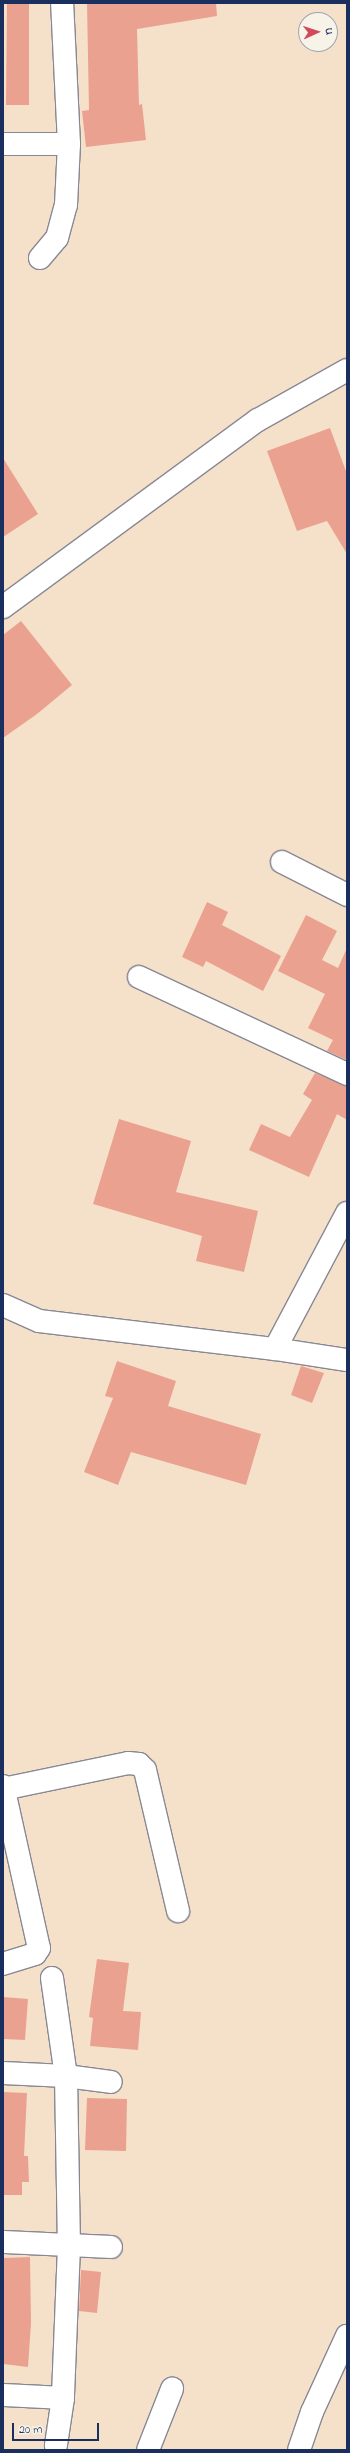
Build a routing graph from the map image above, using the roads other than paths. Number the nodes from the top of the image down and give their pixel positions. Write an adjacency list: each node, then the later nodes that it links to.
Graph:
1 (62, 3): 3 (street)
2 (3, 144): 3 (street)
3 (70, 144): 4 (street)
4 (40, 258)
5 (347, 370): 6 (street)
6 (3, 607)
7 (282, 862): 8 (street)
8 (347, 895)
9 (139, 977): 10 (street)
10 (347, 1074)
11 (347, 1213): 13 (street)
12 (3, 1305): 13 (street)
13 (275, 1349): 14 (street)
14 (347, 1360)
15 (3, 1788): 16 (street); 17 (street)
16 (178, 1911)
17 (3, 1964)
18 (52, 1978): 20 (street)
19 (3, 2073): 20 (street)
20 (66, 2076): 21 (street); 23 (street)
21 (111, 2082)
22 (3, 2242): 23 (street)
23 (69, 2246): 24 (street); 28 (street)
24 (111, 2247)
25 (347, 2336): 31 (street)
26 (172, 2389): 30 (street)
27 (3, 2395): 28 (street)
28 (63, 2398): 29 (street)
29 (56, 2445)
30 (148, 2450)
31 (299, 2450)

